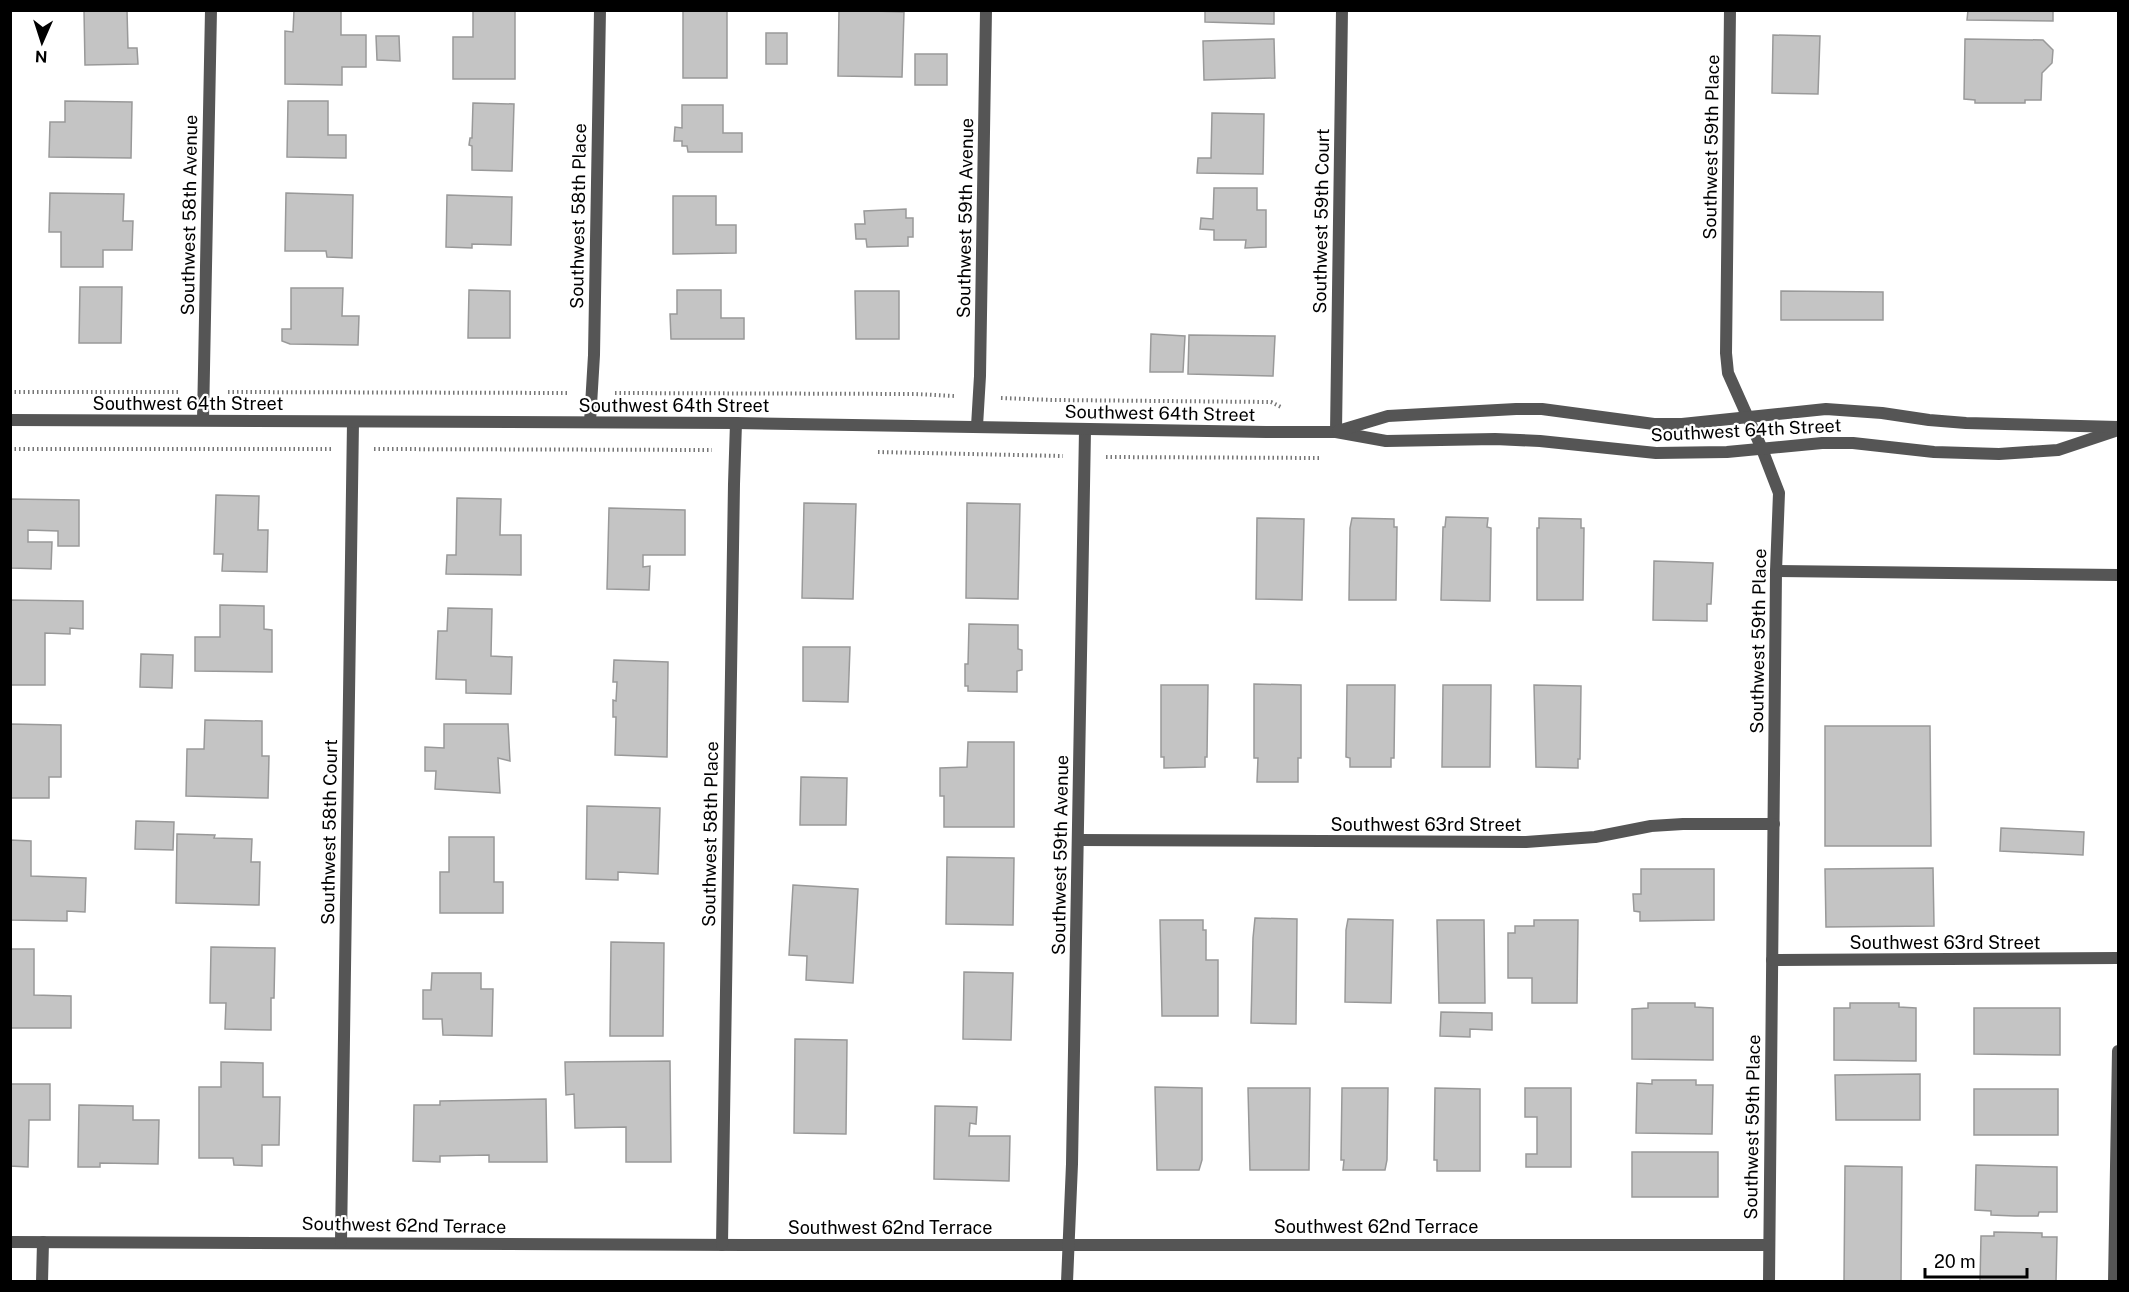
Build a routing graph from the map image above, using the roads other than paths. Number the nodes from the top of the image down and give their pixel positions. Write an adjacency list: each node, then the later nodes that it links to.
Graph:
1 (211, 10): 8 (street, Southwest 58th Avenue)
2 (600, 10): 10 (street, Southwest 58th Place)
3 (987, 10): 12 (street, Southwest 59th Avenue)
4 (1342, 10): 15 (street, Southwest 59th Court)
5 (1730, 10): 6 (street, Southwest 59th Place)
6 (1746, 416): 13 (street, Southwest 64th Street); 15 (street, Southwest 64th Street); 16 (street, Southwest 59th Place)
7 (10, 420): 8 (street, Southwest 64th Street)
8 (203, 420): 9 (street, Southwest 64th Street)
9 (353, 422): 10 (street, Southwest 64th Street); 26 (street, Southwest 58th Court)
10 (590, 422): 11 (street, Southwest 64th Street)
11 (736, 423): 12 (street, Southwest 64th Street); 28 (street, Southwest 58th Place)
12 (977, 426): 14 (street, Southwest 64th Street)
13 (2118, 429): 16 (street, Southwest 64th Street)
14 (1085, 430): 15 (street, Southwest 64th Street); 20 (street, Southwest 59th Avenue)
15 (1336, 432): 16 (street, Southwest 64th Street)
16 (1762, 449): 17 (street, Southwest 59th Place)
17 (1776, 571): 18 (street); 19 (street, Southwest 59th Place)
18 (2118, 575)
19 (1773, 824): 20 (street, Southwest 63rd Street); 22 (street, Southwest 59th Place)
20 (1078, 840): 27 (street, Southwest 59th Avenue)
21 (2118, 958): 22 (street, Southwest 63rd Street)
22 (1772, 960): 29 (street, Southwest 59th Place)
23 (2118, 1051): 33 (street)
24 (10, 1242): 25 (street, Southwest 62nd Terrace)
25 (43, 1242): 26 (street, Southwest 62nd Terrace); 30 (street)
26 (341, 1242): 28 (street, Southwest 62nd Terrace)
27 (1069, 1244): 28 (street, Southwest 62nd Terrace); 29 (street, Southwest 62nd Terrace); 31 (street, Southwest 59th Avenue)
28 (722, 1245)
29 (1769, 1245): 32 (street, Southwest 59th Place)
30 (42, 1281)
31 (1067, 1281)
32 (1769, 1281)
33 (2114, 1281)

